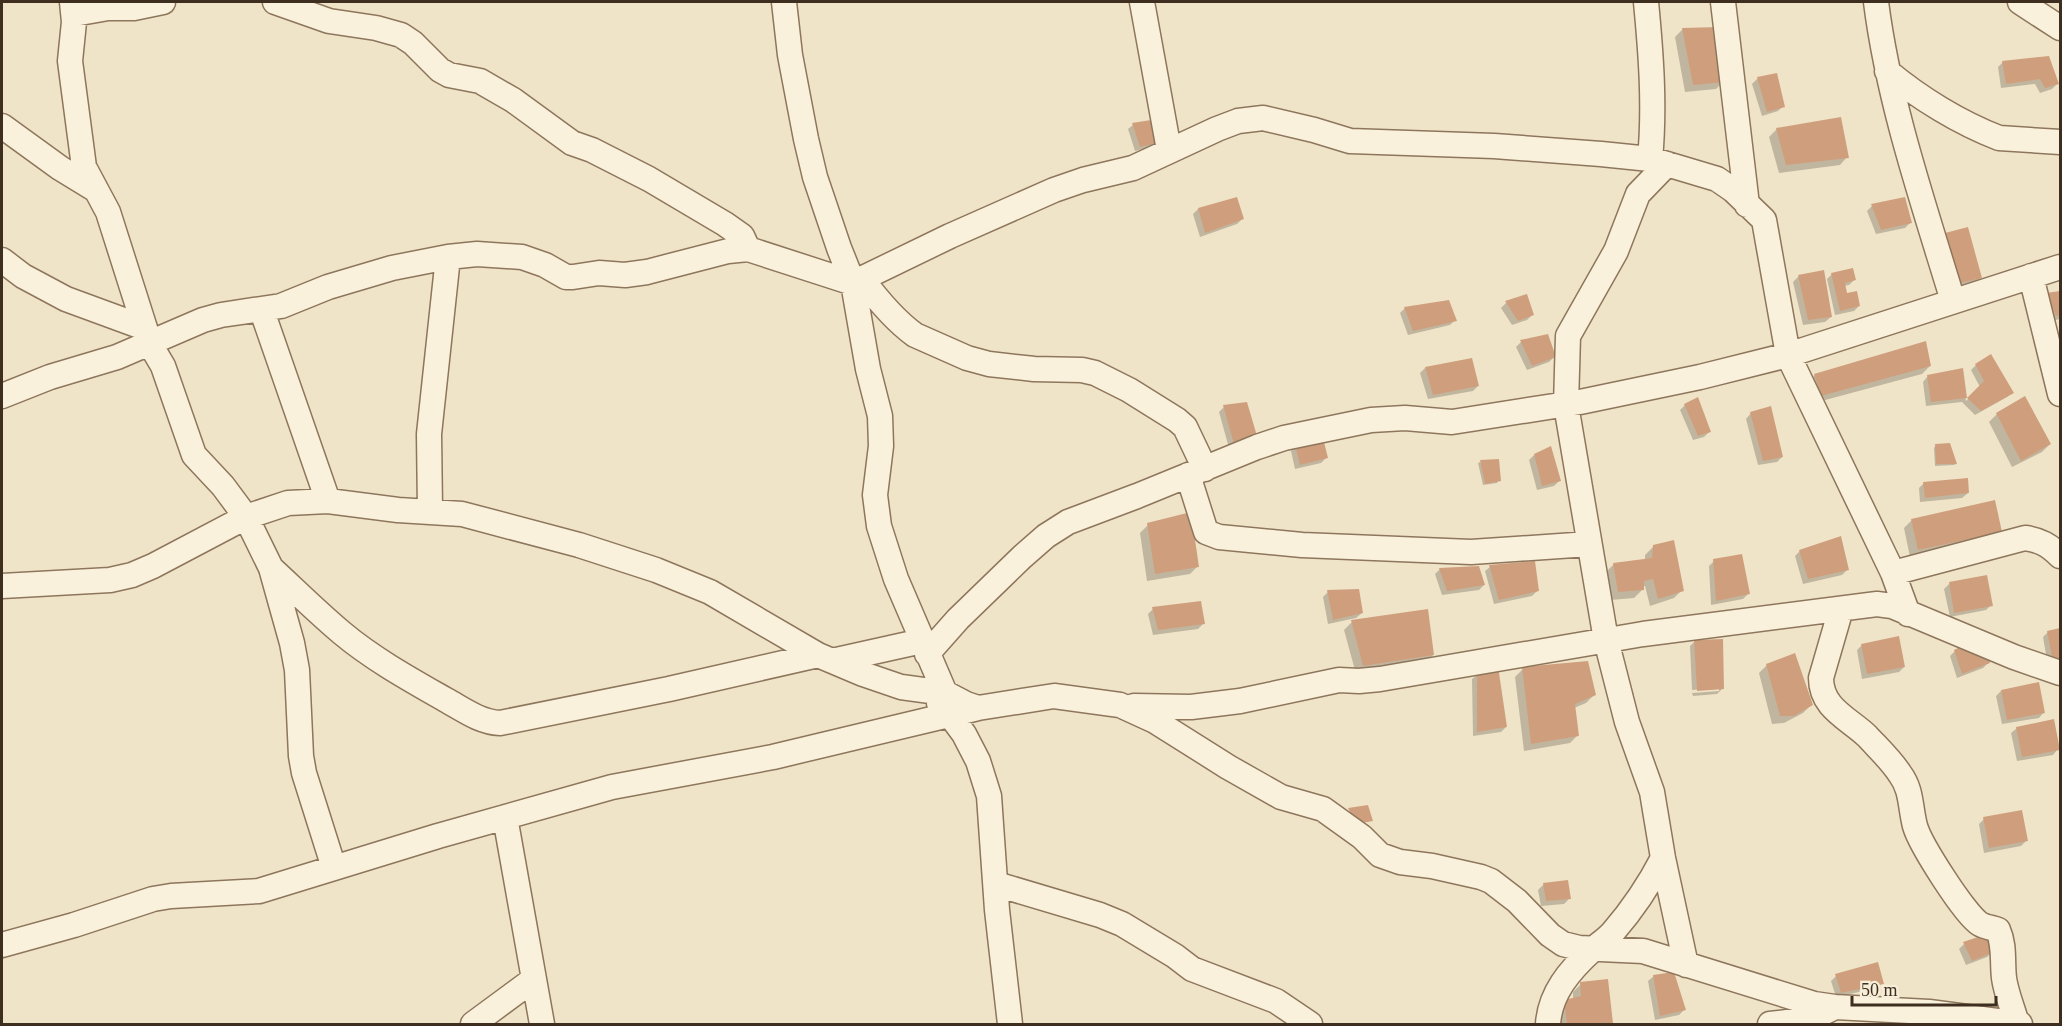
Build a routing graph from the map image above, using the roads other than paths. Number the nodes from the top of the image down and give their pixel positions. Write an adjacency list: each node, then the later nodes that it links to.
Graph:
1 (163, 2): 9 (street)
2 (275, 2): 18 (street)
3 (784, 2): 23 (street)
4 (1142, 2): 14 (street)
5 (1646, 2): 15 (street)
6 (1723, 2): 17 (street)
7 (1876, 2): 11 (street)
8 (2020, 2): 10 (street)
9 (73, 8): 16 (street)
10 (2061, 28)
11 (1887, 71): 13 (street); 24 (street)
12 (2, 126): 16 (street)
13 (2061, 142)
14 (1169, 150): 15 (street); 23 (street)
15 (1659, 162): 17 (street); 30 (street)
16 (99, 191): 26 (street)
17 (1748, 206): 27 (street)
18 (748, 249): 19 (street); 23 (street)
19 (448, 257): 25 (street); 33 (street)
20 (2, 260): 26 (street)
21 (2061, 267): 22 (street)
22 (2031, 276): 24 (street); 28 (street)
23 (857, 281): 31 (street); 43 (street)
24 (1953, 301): 27 (street)
25 (262, 310): 26 (street); 32 (street)
26 (148, 336): 29 (street); 34 (street)
27 (1788, 355): 30 (street); 38 (street)
28 (2061, 394)
29 (2, 396)
30 (1566, 405): 31 (street); 35 (street)
31 (1196, 472): 35 (street); 43 (street)
32 (328, 501): 33 (street); 34 (street)
33 (430, 510): 44 (street)
34 (246, 517): 37 (street); 39 (street)
35 (1589, 544): 42 (street)
36 (2061, 556): 38 (street)
37 (271, 568): 44 (street); 50 (street)
38 (1893, 573): 41 (street)
39 (2, 586)
40 (1841, 609): 41 (street); 42 (street); 63 (street)
41 (1908, 614): 45 (street)
42 (1606, 640): 46 (street); 49 (street)
43 (924, 648): 44 (street); 47 (street)
44 (825, 658): 47 (street)
45 (2061, 673)
46 (1120, 705): 47 (street); 53 (street)
47 (941, 709): 48 (street); 51 (street)
48 (505, 817): 50 (street); 55 (street)
49 (1663, 858): 53 (street); 54 (street)
50 (334, 868): 52 (street)
51 (996, 884): 59 (street); 60 (street)
52 (2, 945)
53 (1593, 949): 54 (street); 61 (street)
54 (1686, 965): 56 (street)
55 (534, 979): 57 (street); 58 (street)
56 (1835, 1007): 62 (street); 63 (street)
57 (472, 1024)
58 (542, 1024)
59 (1011, 1024)
60 (1310, 1024)
61 (1548, 1024)
62 (1770, 1024)
63 (2018, 1024)

